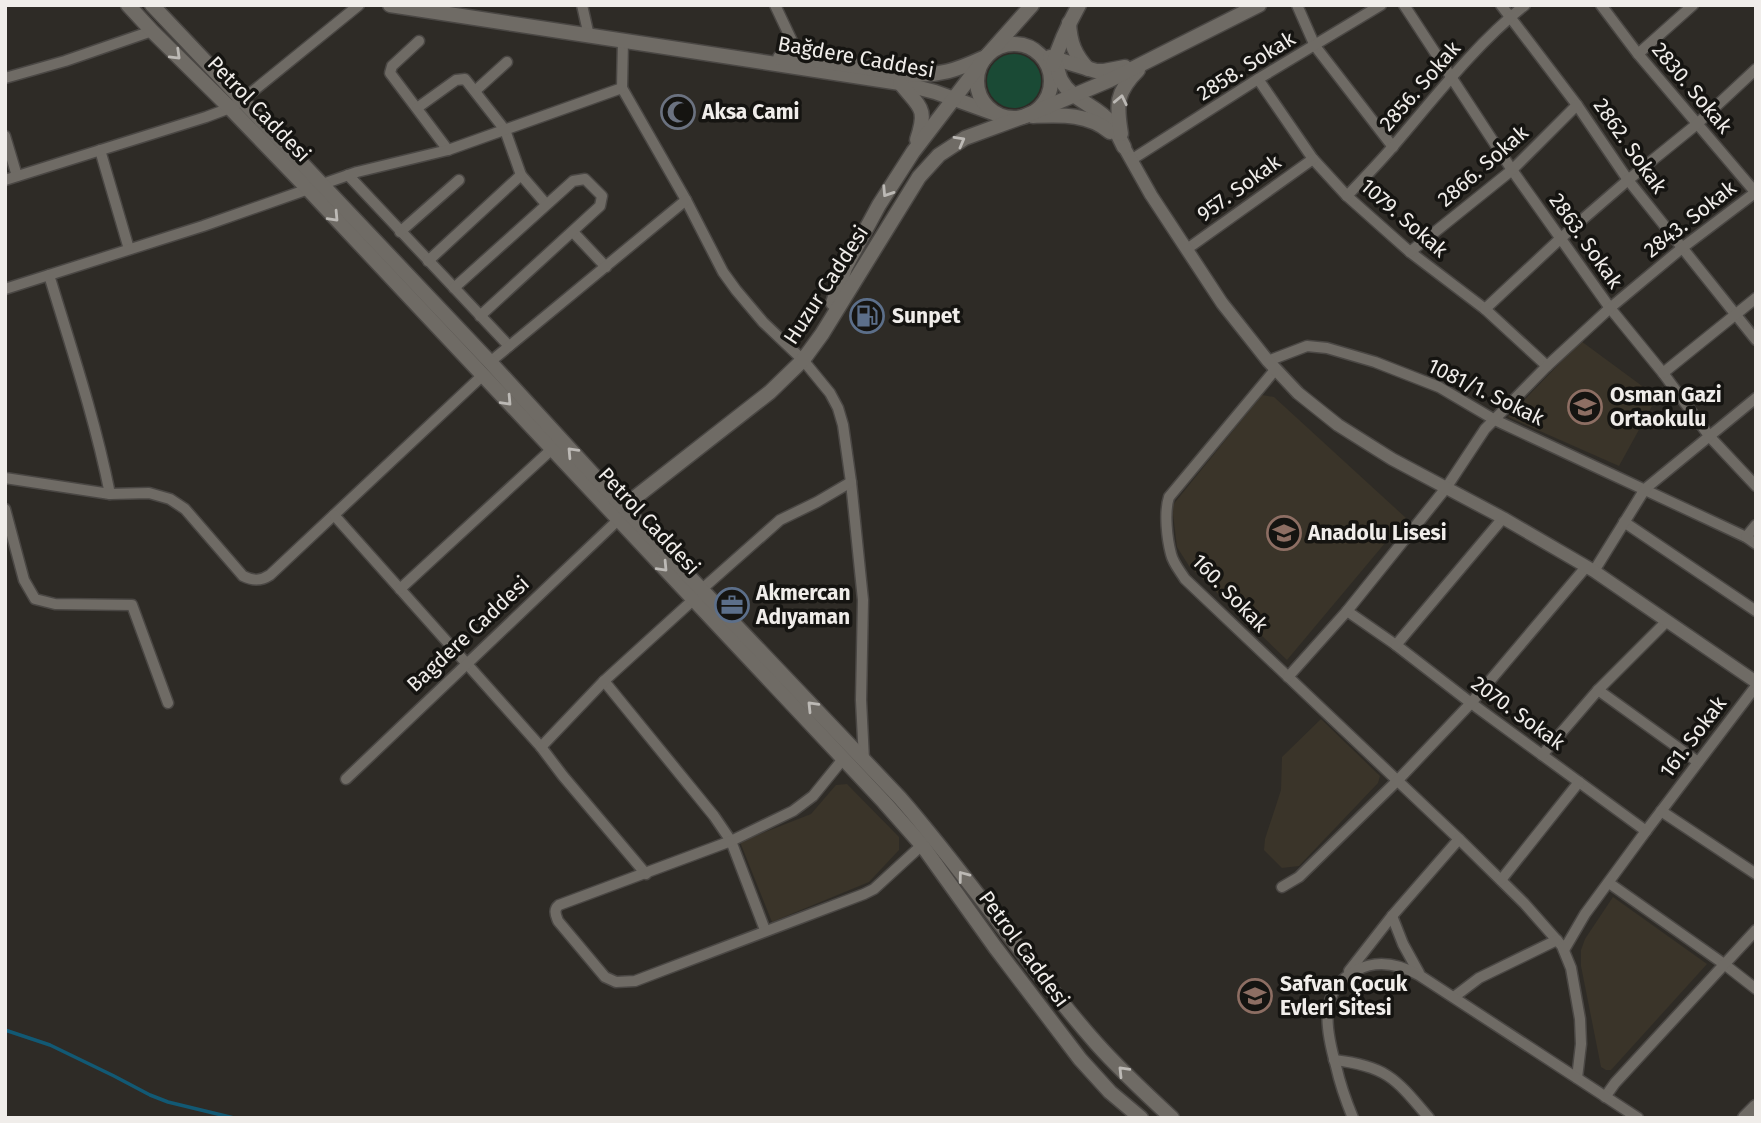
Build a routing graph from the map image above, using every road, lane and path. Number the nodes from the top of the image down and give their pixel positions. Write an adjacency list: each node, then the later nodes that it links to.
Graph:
1 (128, 5): 20 (main road, Petrol Caddesi)
2 (152, 5): 43 (main road)
3 (359, 5): 43 (street)
4 (390, 5): 21 (main road, Bağdere Caddesi)
5 (582, 5): 21 (street)
6 (775, 5): 31 (street)
7 (1032, 5): 27 (main road)
8 (1079, 5): 19 (main road)
9 (1259, 5): 17 (main road)
10 (1297, 5): 24 (street)
11 (1381, 5): 24 (street, 2858. Sokak)
12 (1404, 5): 34 (street, 2863. Sokak)
13 (1502, 5): 18 (street, 2862. Sokak)
14 (1525, 5): 18 (street, 2856. Sokak)
15 (1601, 5): 26 (street, 2830. Sokak)
16 (1693, 5): 26 (street)
17 (1240, 10): 29 (main road)
18 (1510, 17): 34 (street, 2856. Sokak); 44 (street, 2862. Sokak)
19 (1069, 23): 28 (main road); 32 (main road)
20 (152, 31): 36 (street); 43 (main road, Petrol Caddesi, one-way to 43)
21 (589, 36): 23 (main road, Bağdere Caddesi)
22 (419, 41): 45 (street)
23 (623, 41): 31 (main road, Bağdere Caddesi); 39 (street)
24 (1315, 46): 37 (street, 2858. Sokak); 51 (street)
25 (1037, 52): 27 (main road); 28 (main road); 35 (main road)
26 (1638, 54): 48 (street, 2830. Sokak)
27 (985, 58): 31 (main road, Bağdere Caddesi); 42 (main road); 46 (main road)
28 (1055, 59): 32 (main road); 35 (main road); 41 (main road)
29 (1147, 61): 32 (main road); 41 (main road); 55 (main road, one-way to 29)
30 (507, 62): 40 (street)
31 (800, 63): 38 (main road, Bağdere Caddesi)
32 (1088, 69)
33 (1756, 69): 48 (street)
34 (1451, 76): 51 (street, 2856. Sokak); 57 (street, 2863. Sokak)
35 (1051, 77): 47 (main road)
36 (5, 78)
37 (1258, 79): 55 (street, 2858. Sokak); 56 (street, 1079. Sokak)
38 (900, 83): 42 (main road, Bağdere Caddesi); 54 (main road)
39 (622, 88): 49 (street); 67 (street)
40 (475, 91): 45 (street); 49 (street)
41 (1075, 96): 47 (main road); 55 (main road)
42 (952, 98): 46 (main road, Bağdere Caddesi); 54 (main road)
43 (236, 104): 52 (street); 64 (main road, Petrol Caddesi)
44 (1577, 105): 57 (street, 2866. Sokak); 63 (street, 2862. Sokak)
45 (417, 108): 53 (street)
46 (996, 114): 47 (main road)
47 (1025, 116): 55 (main road); 86 (main road, Huzur Caddesi, one-way to 47)
48 (1697, 124): 63 (street); 65 (street, 2830. Sokak)
49 (505, 130): 53 (street); 59 (street)
50 (5, 136): 60 (street)
51 (1393, 147): 66 (street, 2856. Sokak)
52 (100, 150): 60 (street); 73 (street)
53 (448, 150): 58 (street)
54 (913, 152): 86 (main road, one-way to 86)
55 (1127, 154): 74 (street)
56 (1313, 159): 66 (street, 1079. Sokak); 74 (street, 957. Sokak)
57 (1512, 170): 71 (street, 2863. Sokak); 75 (street, 2866. Sokak)
58 (348, 175): 64 (street); 69 (street)
59 (521, 175): 68 (street); 76 (street)
60 (17, 176): 61 (street)
61 (5, 180)
62 (459, 180): 69 (street)
63 (1628, 180): 71 (street); 72 (street, 2862. Sokak)
64 (315, 187): 73 (street); 92 (main road, Petrol Caddesi)
65 (1756, 192): 72 (street, 2843. Sokak)
66 (1347, 196): 75 (street, 1079. Sokak)
67 (685, 200): 77 (street); 89 (street)
68 (546, 204): 70 (street); 79 (street)
69 (400, 232): 76 (street)
70 (573, 232): 77 (street); 85 (street)
71 (1560, 238): 82 (street, 2863. Sokak); 83 (street)
72 (1682, 248): 82 (street, 2843. Sokak); 84 (street, 2862. Sokak)
73 (129, 249): 78 (street)
74 (1187, 249): 90 (street)
75 (1410, 251): 83 (street, 1079. Sokak)
76 (428, 261): 79 (street)
77 (606, 267): 88 (street)
78 (49, 275): 80 (street); 103 (street)
79 (454, 288): 85 (street)
80 (5, 289)
81 (1756, 298): 84 (street)
82 (1610, 308): 91 (street, 2843. Sokak); 93 (street, 2863. Sokak)
83 (1485, 309): 91 (street, 1079. Sokak)
84 (1734, 314): 87 (street, 2862. Sokak); 93 (street)
85 (480, 316): 88 (street)
86 (822, 334): 89 (main road, Huzur Caddesi)
87 (1756, 340)
88 (509, 346): 92 (street)
89 (803, 360): 99 (street); 105 (main road, Huzur Caddesi)
90 (1271, 366): 95 (street, 1081/1. Sokak); 101 (street); 119 (street, 160. Sokak)
91 (1547, 366): 95 (street, 2843. Sokak)
92 (486, 369): 97 (main road, Petrol Caddesi, one-way to 97); 105 (main road, one-way to 92); 106 (street)
93 (1663, 373): 96 (street, 2863. Sokak)
94 (1756, 398): 96 (street)
95 (1495, 420): 101 (street, 2843. Sokak); 102 (street, 1081/1. Sokak)
96 (1710, 437): 100 (street, 2863. Sokak); 102 (street)
97 (552, 449): 105 (main road, Petrol Caddesi); 112 (street)
98 (5, 478): 103 (street)
99 (851, 482): 113 (street); 128 (street)
100 (1756, 486)
101 (1446, 488): 107 (street); 114 (street, 2843. Sokak)
102 (1645, 489): 108 (street); 110 (street, 1081/1. Sokak)
103 (110, 494): 106 (street)
104 (5, 509): 123 (street)
105 (621, 513): 113 (main road, Petrol Caddesi); 118 (street, Bagdere Caddesi)
106 (334, 515): 112 (street)
107 (1503, 518): 111 (street); 117 (street)
108 (1624, 522): 111 (street); 115 (street)
109 (1756, 524): 110 (street)
110 (1751, 540)
111 (1590, 569): 116 (street); 124 (street)
112 (400, 589): 118 (street)
113 (697, 595): 120 (street); 127 (main road, Petrol Caddesi); 128 (main road, one-way to 113)
114 (1347, 611): 117 (street, 2070. Sokak); 119 (street, 2843. Sokak)
115 (1756, 611)
116 (1667, 621): 121 (street); 122 (street)
117 (1396, 645): 124 (street, 2070. Sokak)
118 (467, 664): 125 (street); 130 (street, Bagdere Caddesi)
119 (1288, 677): 131 (street, 160. Sokak)
120 (604, 681): 125 (street); 136 (street)
121 (1756, 684): 129 (street, 161. Sokak)
122 (1598, 690): 126 (street); 129 (street)
123 (168, 703)
124 (1471, 703): 126 (street, 2070. Sokak); 131 (street)
125 (541, 747): 138 (street)
126 (1542, 755): 132 (street, 2070. Sokak)
127 (844, 759): 136 (street); 137 (main road, Petrol Caddesi)
128 (864, 760): 158 (main road, one-way to 128)
129 (1698, 762): 133 (street, 161. Sokak)
130 (346, 779)
131 (1398, 780): 135 (street, 160. Sokak); 142 (street)
132 (1579, 782): 134 (street, 2070. Sokak); 140 (street)
133 (1661, 811): 134 (street); 139 (street)
134 (1646, 831): 141 (street)
135 (1459, 839): 140 (street, 160. Sokak); 143 (street)
136 (731, 841): 138 (street); 144 (street)
137 (922, 845): 144 (street); 157 (main road, Petrol Caddesi)
138 (646, 874): 144 (street)
139 (1756, 874)
140 (1501, 880): 146 (street, 160. Sokak)
141 (1609, 883): 147 (street); 148 (street)
142 (1282, 887)
143 (1392, 916): 149 (street); 150 (street)
144 (765, 930)
145 (1756, 930): 148 (street)
146 (1557, 940): 147 (street, 160. Sokak); 152 (street)
147 (1564, 950): 154 (street, 160. Sokak)
148 (1724, 964): 151 (street); 155 (street)
149 (1419, 975): 150 (street); 152 (street)
150 (1339, 984): 153 (street)
151 (1756, 989)
152 (1454, 997): 154 (street)
153 (1334, 1060): 159 (street); 160 (street)
154 (1577, 1078): 155 (street)
155 (1605, 1097): 161 (street)
156 (1756, 1107): 162 (main road)
157 (1141, 1118)
158 (1172, 1118)
159 (1353, 1118)
160 (1429, 1118)
161 (1638, 1118)
162 (1745, 1118)

